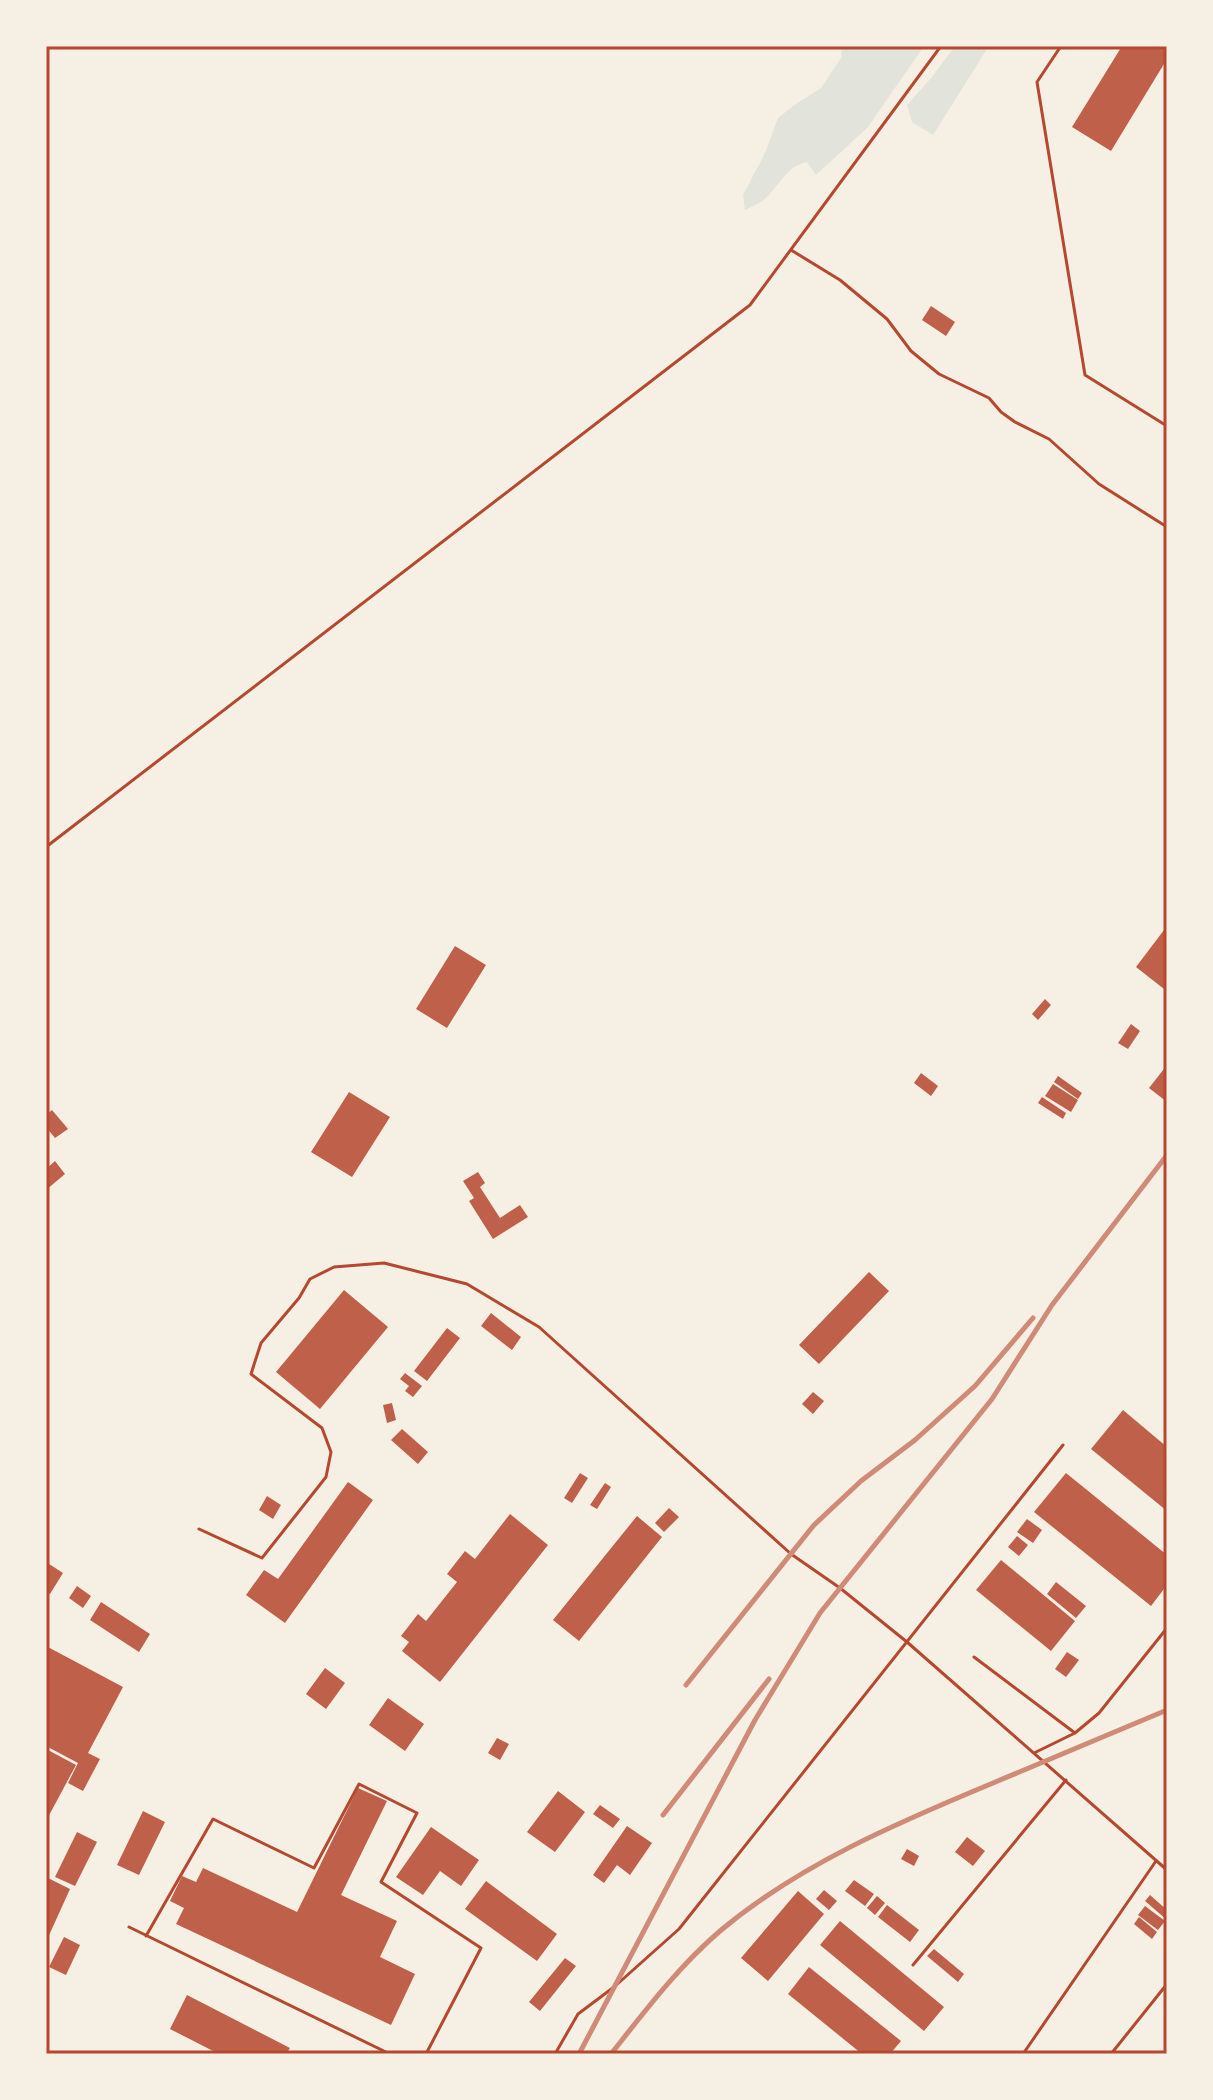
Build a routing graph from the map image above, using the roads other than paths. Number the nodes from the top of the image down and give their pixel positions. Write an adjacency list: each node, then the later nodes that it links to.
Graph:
1 (941, 46): 3 (lane)
2 (1061, 46): 4 (lane)
3 (791, 250): 5 (lane); 6 (lane)
4 (1167, 426)
5 (1167, 527)
6 (46, 847)
7 (1063, 1445): 10 (lane)
8 (199, 1529): 10 (lane)
9 (1167, 1628): 12 (lane)
10 (907, 1642): 13 (lane); 23 (lane)
11 (974, 1657): 12 (lane)
12 (1075, 1733): 13 (lane)
13 (1034, 1753): 14 (lane)
14 (1066, 1780): 15 (lane); 19 (lane)
15 (1156, 1861): 16 (lane); 24 (lane)
16 (1167, 1870)
17 (129, 1927): 18 (lane)
18 (146, 1936): 21 (lane); 22 (lane)
19 (913, 1965)
20 (1167, 1984): 25 (lane)
21 (390, 2054)
22 (426, 2054)
23 (555, 2054)
24 (1023, 2054)
25 (1111, 2054)

